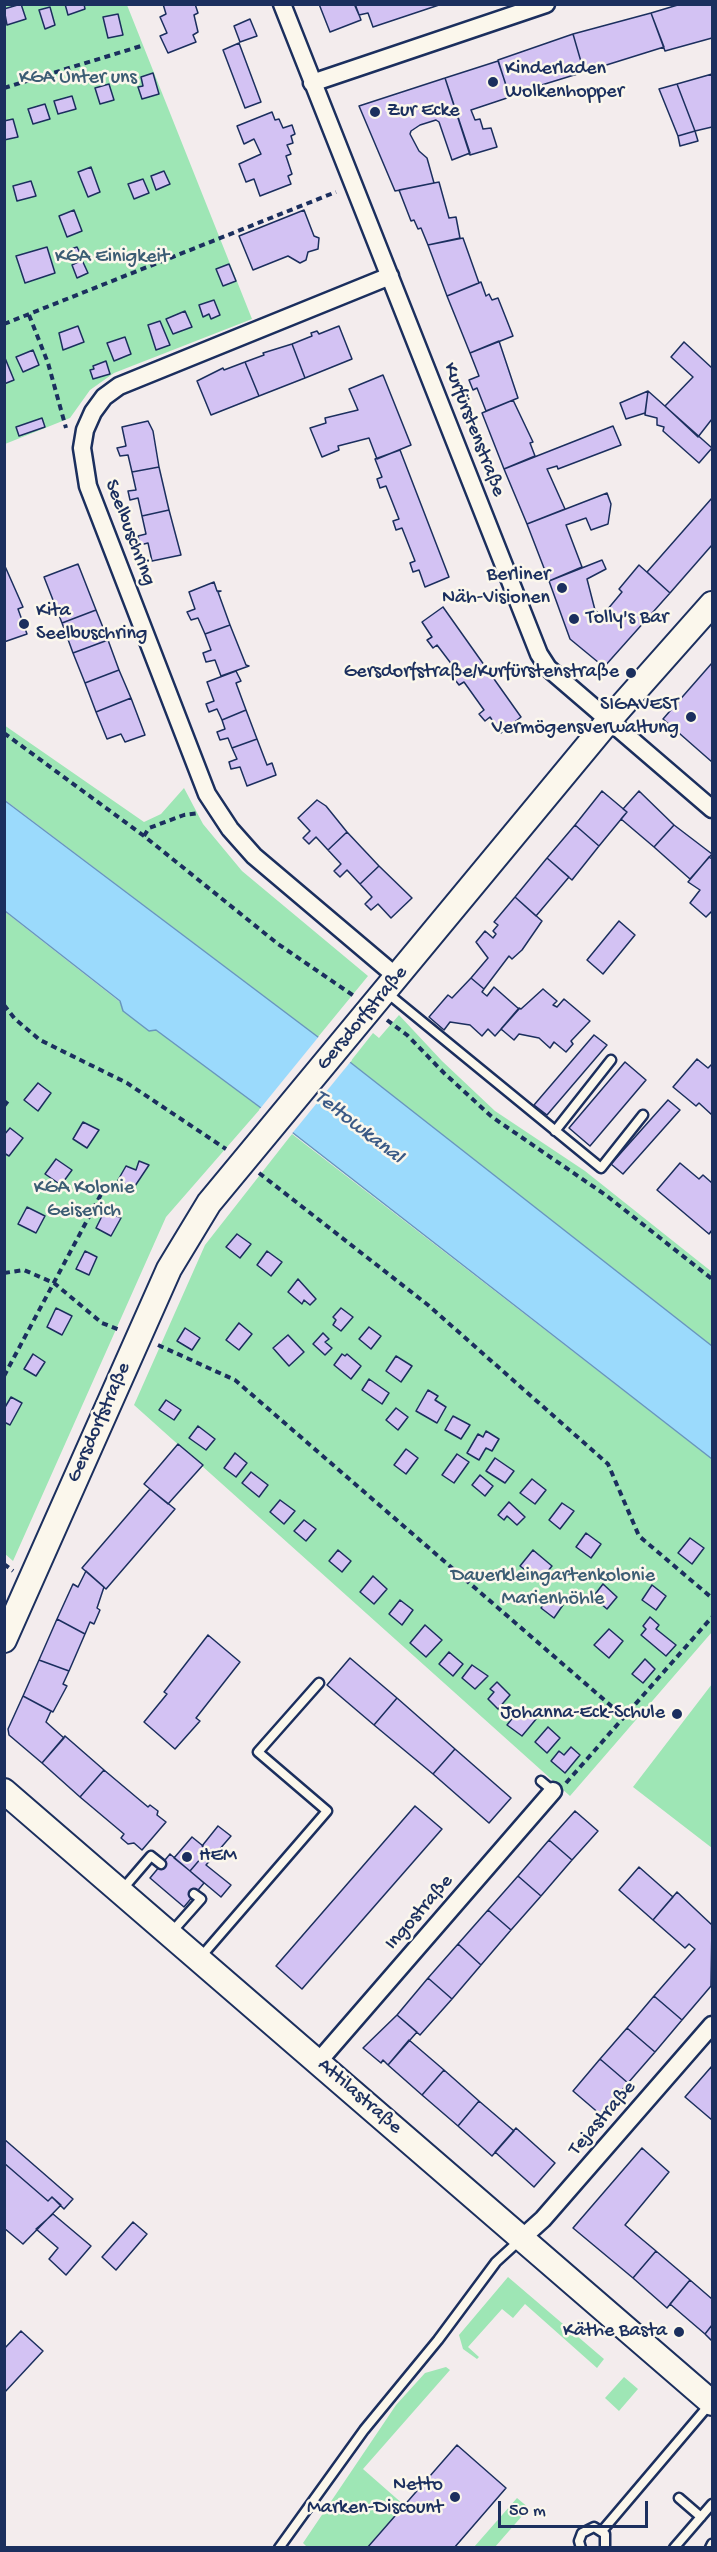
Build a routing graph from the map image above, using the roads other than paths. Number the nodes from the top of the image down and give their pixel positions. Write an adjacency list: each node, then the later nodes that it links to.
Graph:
1 (282, 4): 3 (street, Kurfürstenstraße)
2 (546, 4): 3 (street)
3 (312, 83): 4 (street, Kurfürstenstraße)
4 (390, 276): 6 (street, Kurfürstenstraße); 8 (street, Seelbuschring)
5 (712, 604): 6 (street, Gersdorfstraße)
6 (610, 720): 7 (street, Kurfürstenstraße); 8 (street, Gersdorfstraße)
7 (712, 809)
8 (392, 984): 11 (lane); 12 (street, Gersdorfstraße)
9 (611, 1060): 11 (lane)
10 (643, 1115): 11 (lane)
11 (555, 1131)
12 (4, 1640)
13 (319, 1683): 20 (lane)
14 (547, 1786): 22 (street, Ingostraße)
15 (4, 1791): 17 (street, Attilastraße)
16 (161, 1864): 17 (lane)
17 (121, 1891): 19 (street, Attilastraße)
18 (195, 1894): 19 (lane)
19 (170, 1934): 20 (street, Attilastraße)
20 (199, 1959): 22 (street, Attilastraße)
21 (712, 2025): 23 (street, Tejastraße)
22 (318, 2062): 23 (street, Attilastraße)
23 (522, 2238): 24 (street, Attilastraße); 29 (lane)
24 (712, 2403): 28 (lane)
25 (679, 2498): 27 (lane)
26 (712, 2504): 27 (lane)
27 (701, 2517): 32 (lane)
28 (602, 2531): 30 (lane); 31 (lane)
29 (279, 2547)
30 (581, 2547)
31 (605, 2547)
32 (674, 2547)

